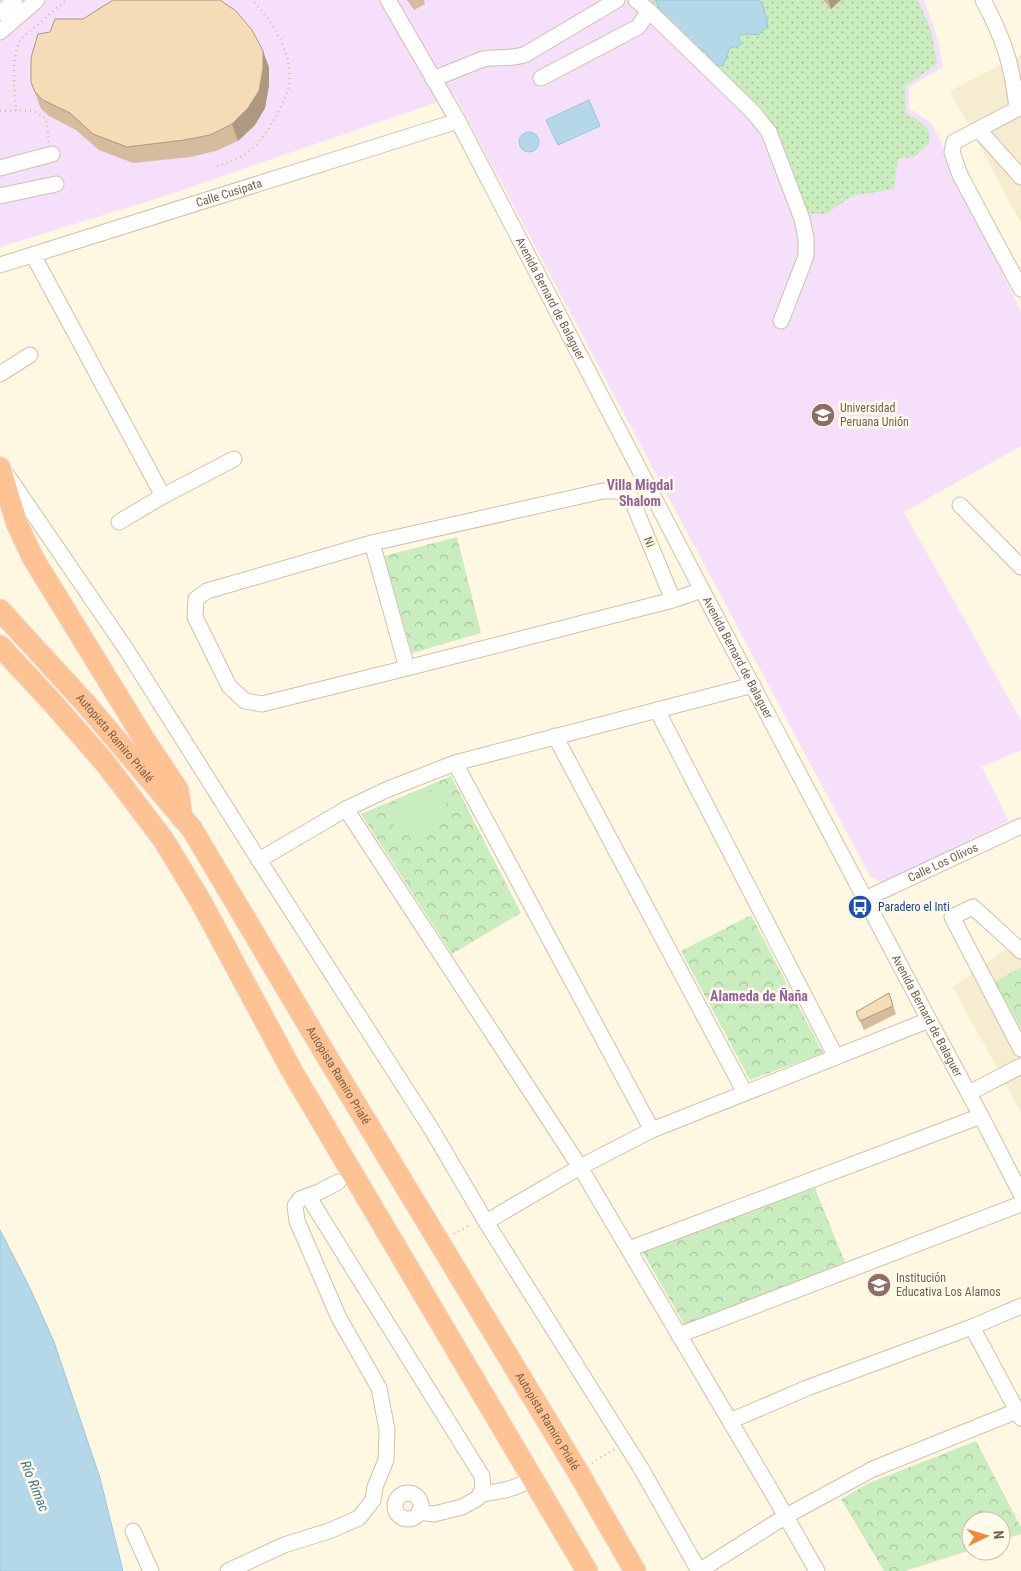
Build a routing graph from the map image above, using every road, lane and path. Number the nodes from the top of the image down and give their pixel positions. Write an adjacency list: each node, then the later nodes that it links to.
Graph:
1 (15, 0): 10 (street)
2 (37, 0): 11 (street)
3 (66, 0): 16 (path)
4 (252, 0): 20 (path)
5 (388, 0): 13 (street, Avenida Bernard de Balaguer)
6 (617, 0): 13 (street)
7 (636, 0): 9 (street)
8 (983, 0): 14 (street)
9 (649, 11): 12 (street); 28 (street)
10 (0, 12)
11 (0, 32)
12 (541, 78)
13 (433, 79): 17 (street, Avenida Bernard de Balaguer)
14 (1019, 108): 18 (street)
15 (0, 111): 16 (path)
16 (16, 112): 19 (path)
17 (458, 121): 25 (street, Calle Cusipata); 38 (street, Avenida Bernard de Balaguer)
18 (979, 130): 22 (street); 27 (street)
19 (52, 154): 21 (street)
20 (217, 166)
21 (0, 168)
22 (1021, 177)
23 (56, 184): 24 (street)
24 (0, 196)
25 (33, 255): 26 (street, Calle Cusipata); 33 (street)
26 (0, 265)
27 (1021, 289)
28 (782, 321)
29 (30, 355): 30 (street)
30 (0, 374)
31 (234, 460): 33 (street)
32 (0, 466): 48 (highway); 50 (street)
33 (163, 496): 35 (street)
34 (960, 505): 37 (street)
35 (119, 522)
36 (372, 543): 39 (street, Ni); 42 (street); 42 (street)
37 (1021, 567)
38 (702, 590): 39 (street); 43 (street, Avenida Bernard de Balaguer)
39 (673, 600): 42 (street)
40 (0, 610): 48 (highway, Autopista Ramiro Prialé)
41 (0, 646): 76 (highway, Autopista Ramiro Prialé)
42 (408, 668)
43 (752, 685): 44 (street); 51 (street, Avenida Bernard de Balaguer)
44 (657, 710): 45 (street); 55 (street)
45 (555, 736): 46 (street); 57 (street)
46 (455, 763): 47 (street); 60 (street)
47 (346, 809): 50 (street); 61 (street)
48 (182, 818): 67 (highway, Autopista Ramiro Prialé)
49 (1021, 826): 51 (street, Calle Los Olivos)
50 (259, 860): 66 (street)
51 (865, 899): 53 (street, Avenida Bernard de Balaguer)
52 (1021, 951): 54 (street)
53 (929, 1020): 55 (street); 58 (street, Avenida Bernard de Balaguer)
54 (1021, 1049)
55 (836, 1057): 57 (street)
56 (1021, 1066): 58 (street)
57 (745, 1093): 60 (street)
58 (969, 1093): 59 (street, Avenida Bernard de Balaguer)
59 (981, 1116): 63 (street, Avenida Bernard de Balaguer); 68 (street)
60 (652, 1130): 61 (street)
61 (580, 1167): 66 (street); 68 (street)
62 (338, 1182): 64 (street)
63 (1021, 1194)
64 (308, 1196): 77 (street); 82 (street)
65 (1021, 1204): 71 (street)
66 (484, 1219): 67 (path); 74 (street)
67 (440, 1244): 75 (highway, Autopista Ramiro Prialé)
68 (629, 1249): 71 (street)
69 (1021, 1306): 70 (street)
70 (972, 1326): 72 (street); 73 (street)
71 (679, 1335): 73 (street)
72 (1019, 1414): 79 (street)
73 (730, 1421): 79 (street)
74 (625, 1443): 75 (path); 85 (street)
75 (578, 1472): 84 (highway, Autopista Ramiro Prialé)
76 (533, 1478): 77 (street); 83 (highway, Autopista Ramiro Prialé)
77 (480, 1494): 78 (street)
78 (419, 1512)
79 (786, 1516): 85 (street); 86 (street)
80 (133, 1532): 81 (street)
81 (151, 1571)
82 (228, 1571)
83 (587, 1571)
84 (636, 1571)
85 (699, 1571)
86 (817, 1571)

